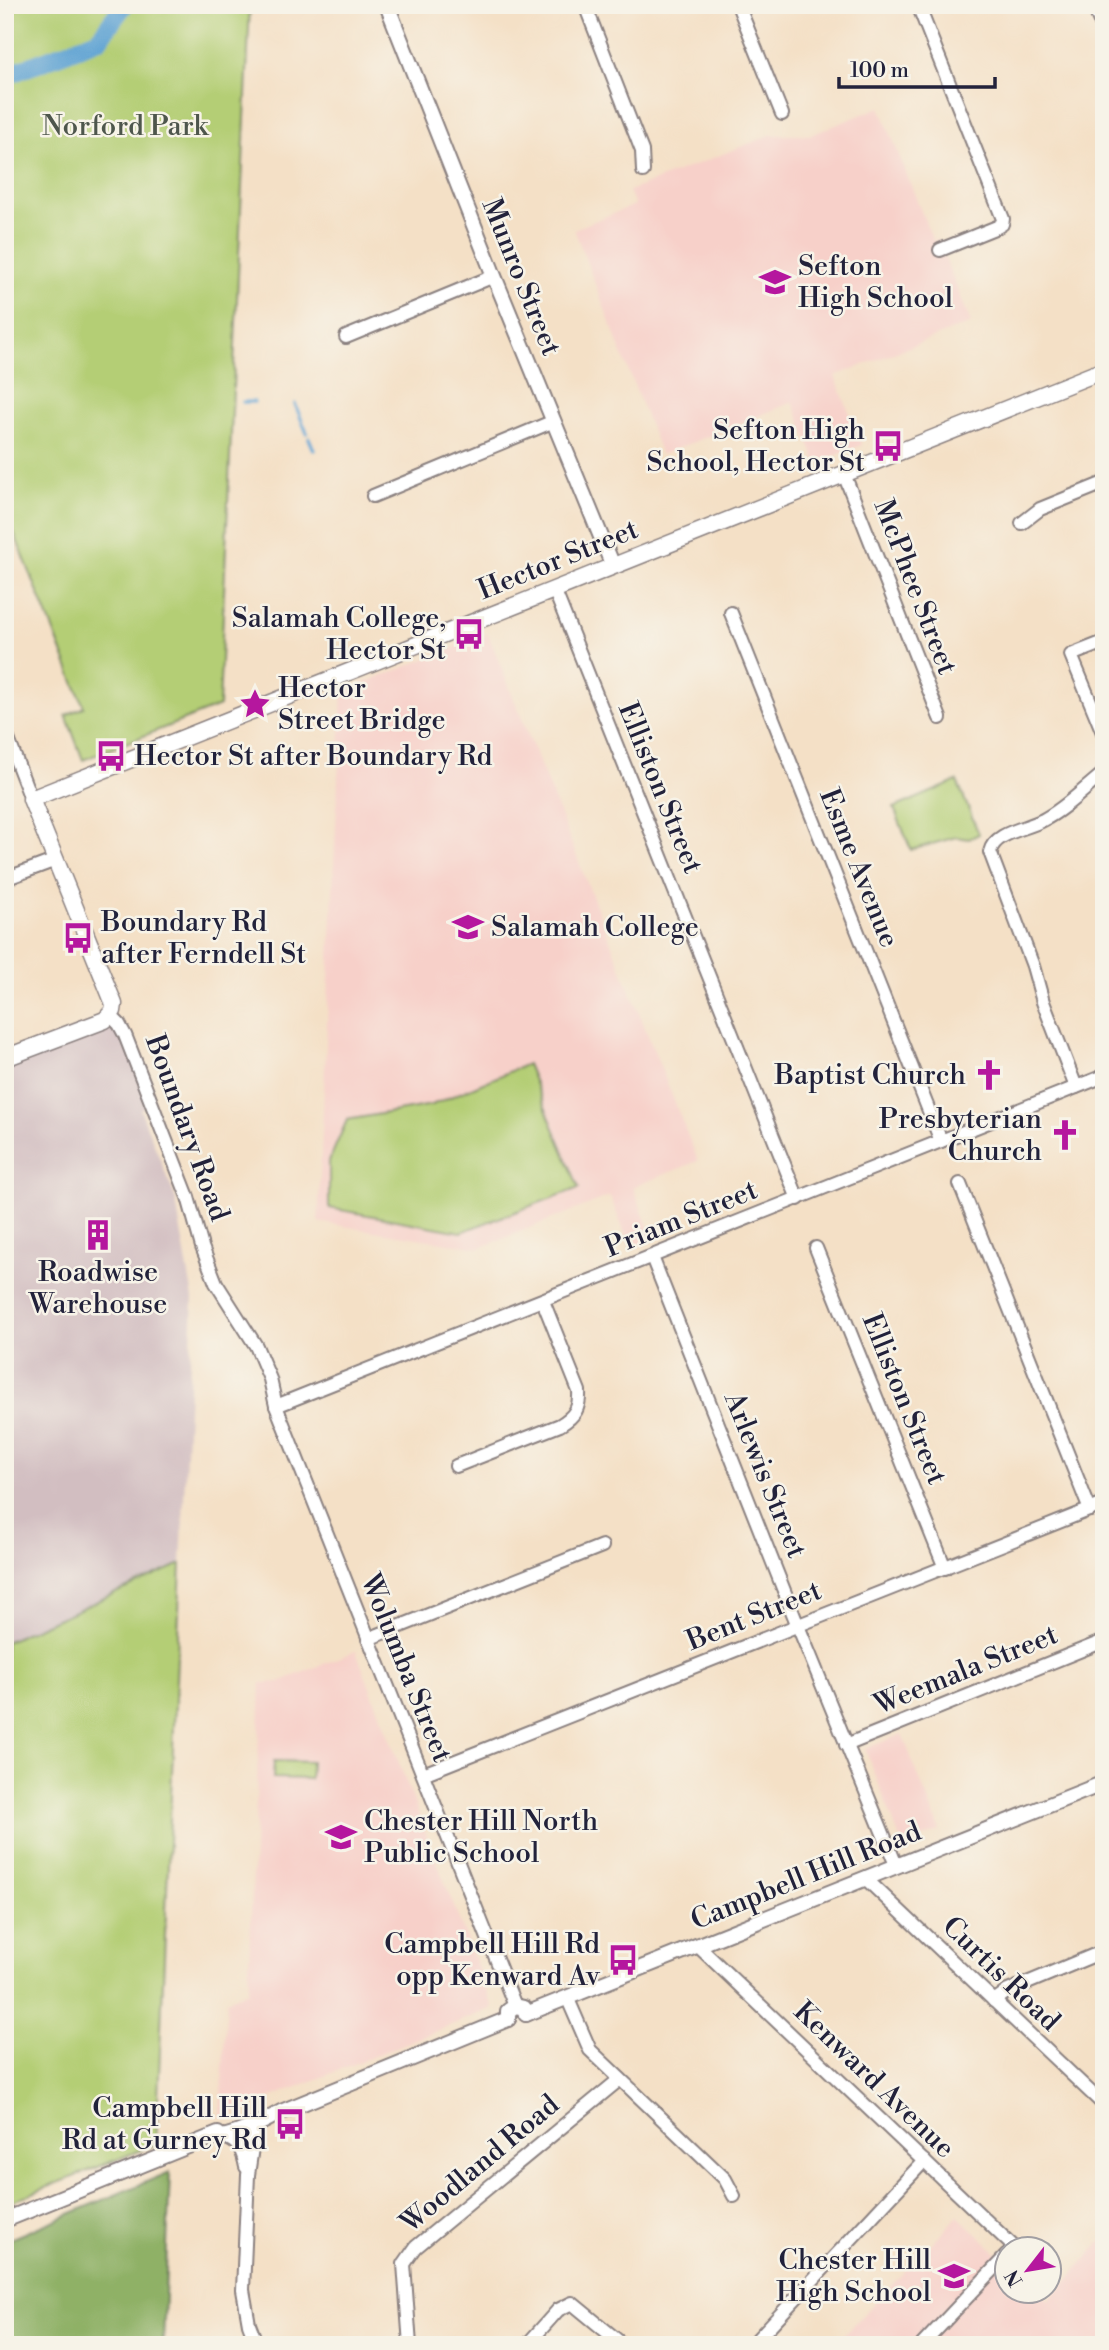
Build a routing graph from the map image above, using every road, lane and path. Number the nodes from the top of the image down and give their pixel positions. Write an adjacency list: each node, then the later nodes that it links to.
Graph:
1 (387, 5): 10 (street, Munro Street)
2 (585, 5): 8 (street)
3 (738, 5): 7 (street)
4 (918, 5): 9 (street)
5 (1093, 5): 6 (street)
6 (1104, 31)
7 (782, 114)
8 (643, 171)
9 (940, 250)
10 (494, 276): 11 (street); 13 (street, Munro Street)
11 (346, 337)
12 (1104, 370): 14 (main road, Hector Street)
13 (554, 421): 16 (street); 18 (street, Munro Street)
14 (844, 474): 18 (main road, Hector Street); 22 (street, McPhee Street)
15 (1104, 483): 17 (street)
16 (373, 496)
17 (1022, 523)
18 (613, 566): 19 (main road, Hector Street)
19 (554, 589): 26 (main road, Hector Street); 35 (street, Elliston Street)
20 (731, 613): 33 (street, Esme Avenue)
21 (1104, 642): 24 (street)
22 (940, 718)
23 (5, 731): 26 (street, Boundary Road)
24 (1104, 734)
25 (1104, 774): 32 (street)
26 (31, 799): 27 (main road, Boundary Road)
27 (56, 860): 28 (street); 29 (main road, Boundary Road)
28 (5, 879)
29 (110, 1015): 30 (main road); 39 (street, Boundary Road)
30 (5, 1058)
31 (1104, 1076): 32 (street, Priam Street)
32 (1076, 1087): 33 (street, Priam Street)
33 (941, 1141): 35 (street, Priam Street)
34 (960, 1184): 43 (street)
35 (798, 1199): 37 (street, Priam Street)
36 (816, 1248): 45 (street, Elliston Street)
37 (652, 1257): 38 (street, Priam Street); 46 (street, Arlewis Street)
38 (543, 1301): 40 (street, Priam Street); 41 (street)
39 (256, 1346): 40 (street, Wolumba Street)
40 (276, 1406): 47 (street, Wolumba Street)
41 (456, 1466)
42 (1104, 1504): 43 (street, Bent Street)
43 (1090, 1510): 45 (street, Bent Street)
44 (602, 1546): 47 (street)
45 (945, 1568): 46 (street, Bent Street)
46 (798, 1625): 49 (street, Arlewis Street); 50 (street, Bent Street)
47 (368, 1639): 50 (street, Wolumba Street)
48 (1104, 1641): 49 (street, Weemala Street)
49 (846, 1745): 52 (street, Arlewis Street)
50 (422, 1774): 58 (street, Wolumba Street)
51 (1104, 1783): 52 (street, Campbell Hill Road)
52 (896, 1866): 53 (street, Campbell Hill Road)
53 (865, 1878): 54 (street, Campbell Hill Road); 57 (street, Curtis Road)
54 (698, 1946): 56 (street, Campbell Hill Road); 64 (street, Kenward Avenue)
55 (1104, 1951): 57 (street)
56 (567, 1997): 58 (street, Campbell Hill Road); 59 (street)
57 (994, 2001): 60 (street, Curtis Road)
58 (516, 2013): 61 (street, Campbell Hill Road)
59 (620, 2079): 66 (street); 71 (street, Woodland Road)
60 (1101, 2097)
61 (281, 2112): 62 (street, Campbell Hill Road); 63 (street, Campbell Hill Road)
62 (254, 2127): 63 (street, Campbell Hill Road); 65 (street)
63 (217, 2138): 65 (street); 67 (street, Campbell Hill Road)
64 (924, 2161): 68 (street, Kenward Avenue); 74 (street)
65 (248, 2175): 70 (street)
66 (734, 2196)
67 (5, 2220)
68 (997, 2234)
69 (993, 2271): 75 (street)
70 (257, 2345)
71 (410, 2345)
72 (527, 2345): 73 (street)
73 (623, 2345)
74 (752, 2345)
75 (922, 2345)

